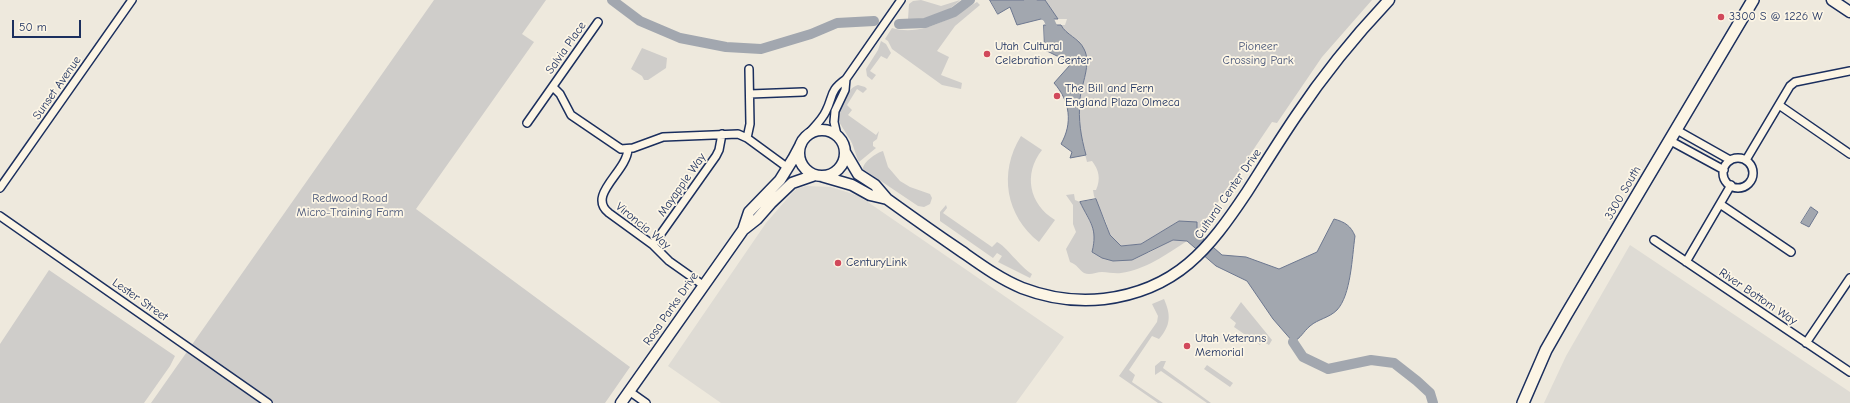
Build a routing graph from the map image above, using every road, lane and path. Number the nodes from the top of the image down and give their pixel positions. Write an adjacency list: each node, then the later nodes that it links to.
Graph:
1 (132, 0): 32 (street, Sunset Avenue)
2 (901, 0): 10 (street)
3 (1389, 0): 33 (street, Cultural Center Drive)
4 (1753, 0): 16 (main road, 3300 South)
5 (1832, 0): 6 (street)
6 (1850, 12)
7 (598, 22): 11 (street, Salvia Place)
8 (749, 69): 13 (street)
9 (1850, 71): 14 (street)
10 (846, 78): 18 (street); 19 (street)
11 (553, 87): 15 (street, Salvia Place); 23 (street)
12 (803, 92): 13 (street)
13 (750, 94): 20 (street)
14 (1779, 105): 25 (street); 27 (street)
15 (527, 123)
16 (1675, 129): 21 (main road, 3300 South); 26 (street)
17 (722, 134): 20 (street); 23 (street); 38 (street, Mayapple Way)
18 (808, 134): 19 (street); 22 (street)
19 (837, 135): 24 (street)
20 (747, 138): 28 (street)
21 (1669, 140): 29 (street); 49 (main road, 3300 South)
22 (801, 144): 28 (street, Rosa Parks Drive); 30 (street)
23 (628, 149): 38 (street, Vironcia Way)
24 (845, 152): 30 (street); 33 (street, Cultural Center Drive)
25 (1850, 154)
26 (1730, 160): 27 (street); 29 (street)
27 (1746, 160): 31 (street)
28 (788, 168): 36 (street, Rosa Parks Drive)
29 (1724, 170): 31 (street)
30 (818, 175): 33 (street, Cultural Center Drive); 36 (street, Rosa Parks Drive)
31 (1731, 186): 34 (street)
32 (0, 188)
33 (887, 199)
34 (1720, 204): 39 (street); 40 (street)
35 (0, 216): 46 (street, Lester Street)
36 (743, 230): 42 (street, Rosa Parks Drive)
37 (1654, 240): 40 (street, River Bottom Way)
38 (653, 245): 42 (street, Vironcia Way)
39 (1791, 252)
40 (1686, 262): 43 (street, River Bottom Way)
41 (1850, 278): 43 (street)
42 (704, 285): 45 (street, Rosa Parks Drive)
43 (1806, 343): 44 (street, River Bottom Way)
44 (1850, 372)
45 (629, 391): 47 (street, Rosa Parks Drive); 48 (street)
46 (268, 403)
47 (620, 403)
48 (646, 403)
49 (1523, 403)

